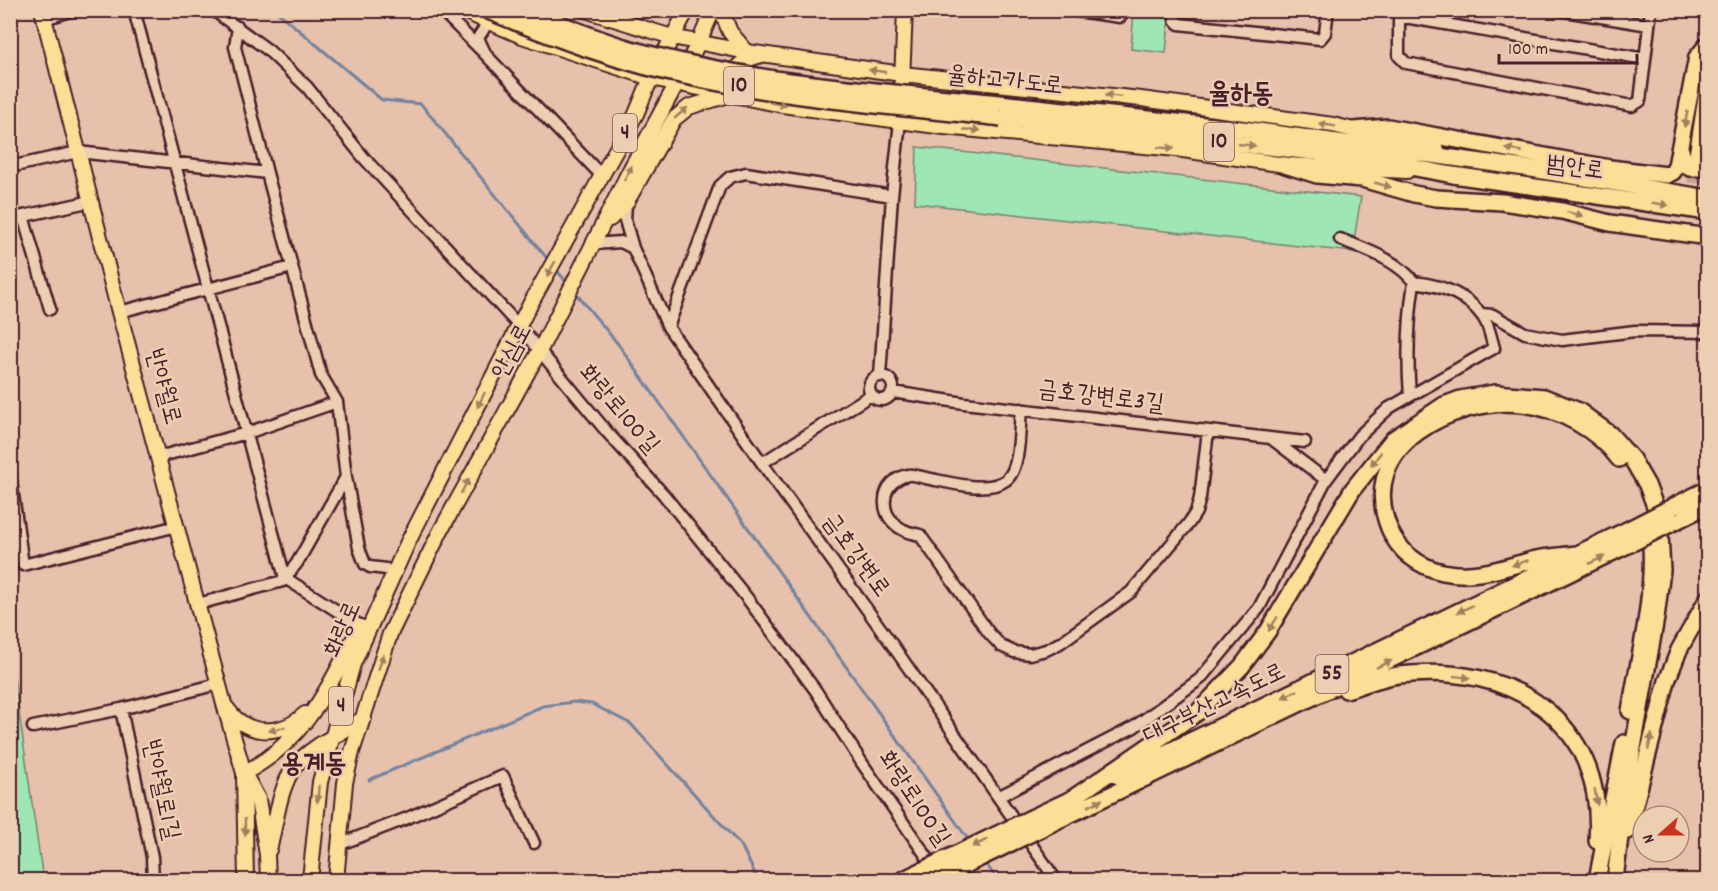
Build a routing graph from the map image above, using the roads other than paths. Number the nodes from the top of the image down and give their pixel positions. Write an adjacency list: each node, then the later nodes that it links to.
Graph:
1 (74, 10): 19 (street)
2 (134, 10): 42 (street)
3 (213, 10): 23 (street, 화랑로100길)
4 (441, 10): 29 (street)
5 (461, 10): 20 (main road)
6 (527, 10): 37 (highway, 율하고가도로 / 10, bridge)
7 (585, 10): 21 (main road)
8 (687, 10): 24 (main road, 안심로 / 4)
9 (713, 10): 26 (main road, 안심로)
10 (721, 10): 27 (main road)
11 (905, 10): 32 (main road)
12 (1069, 10): 13 (street)
13 (1125, 10)
14 (1176, 10): 15 (street)
15 (1328, 10)
16 (1559, 10): 22 (street)
17 (1651, 10): 22 (street)
18 (1399, 13): 31 (street); 31 (street)
19 (43, 15): 41 (main road, 반야월로)
20 (488, 17): 29 (street); 30 (main road); 37 (highway, 율하고가도로 / 10, bridge)
21 (612, 20): 24 (main road); 30 (main road)
22 (1649, 25): 31 (street)
23 (238, 27): 47 (street); 70 (street, 화랑로100길)
24 (672, 37): 26 (main road); 33 (main road, 안심로 / 4)
25 (1707, 45): 40 (highway, one-way to 40)
26 (696, 48): 27 (main road); 34 (main road, 안심로)
27 (747, 52): 28 (main road)
28 (767, 54): 32 (main road, one-way to 28); 36 (main road)
29 (486, 55): 49 (street)
30 (591, 58): 33 (main road)
31 (1645, 59)
32 (902, 74): 38 (main road); 39 (main road, one-way to 32)
33 (651, 78): 34 (main road); 49 (main road, 안심로 / 4)
34 (678, 83): 36 (main road); 58 (main road, 안심로, one-way to 34)
35 (1707, 85): 44 (highway)
36 (729, 95): 38 (main road, one-way to 38); 53 (main road, one-way to 36)
37 (1000, 110): 43 (highway, 율하고가도로 / 10); 48 (highway, 율하고가도로 / 10, one-way to 48)
38 (900, 121): 45 (main road, one-way to 45); 50 (street)
39 (1354, 130): 40 (highway, one-way to 39); 43 (main road)
40 (1680, 147): 44 (highway)
41 (78, 152): 42 (street); 46 (street); 52 (main road, 반야월로)
42 (175, 161): 47 (street); 66 (street)
43 (1486, 162): 51 (highway, 범안로 / 10)
44 (1702, 162)
45 (1285, 165): 48 (main road); 59 (highway, one-way to 59)
46 (10, 167)
47 (267, 172): 64 (street)
48 (1436, 172): 54 (highway, 범안로 / 10, one-way to 54)
49 (602, 176): 70 (main road, 안심로 / 4, one-way to 70)
50 (892, 196): 71 (street); 74 (street)
51 (1707, 198)
52 (92, 201): 55 (street); 68 (main road, 반야월로)
53 (626, 203): 58 (main road); 63 (street, 금호강변로)
54 (1707, 212)
55 (23, 216): 57 (street); 67 (street)
56 (1692, 217): 59 (highway)
57 (10, 219)
58 (600, 229): 62 (main road, 안심로)
59 (1690, 235): 60 (highway)
60 (1707, 237)
61 (1340, 239): 65 (street)
62 (594, 244): 63 (street); 73 (main road, 안심로)
63 (633, 248): 71 (street, 금호강변로)
64 (292, 267): 66 (street); 78 (street)
65 (1414, 282): 69 (street); 77 (street)
66 (209, 289): 68 (street); 81 (street)
67 (50, 309)
68 (119, 312): 84 (main road, 반야월로)
69 (1481, 314): 72 (street); 77 (street)
70 (519, 326): 73 (street, 화랑로100길); 94 (main road, 안심로 / 4, one-way to 94)
71 (668, 327): 85 (street, 금호강변로)
72 (1707, 332)
73 (540, 350): 105 (main road, 안심로, one-way to 73); 123 (street, 화랑로100길)
74 (880, 376): 75 (street); 76 (street)
75 (893, 392): 76 (street); 79 (street, 금호강변로3길)
76 (871, 395): 85 (street)
77 (1410, 396): 88 (street)
78 (337, 402): 81 (street); 87 (street)
79 (1021, 409): 80 (street, 금호강변로3길); 80 (street)
80 (1208, 431): 82 (street, 금호강변로3길)
81 (247, 433): 84 (street); 97 (street)
82 (1272, 439): 83 (street, 금호강변로3길); 88 (street)
83 (1305, 442)
84 (158, 457): 92 (main road, 반야월로)
85 (762, 463): 110 (street, 금호강변로)
86 (10, 474): 92 (street)
87 (346, 477): 96 (street); 97 (street)
88 (1326, 480): 110 (street)
89 (1707, 489): 91 (highway, 대구부산고속도로 / 55)
90 (1707, 505): 91 (highway, 대구부산고속도로 / 55)
91 (1675, 513): 93 (highway, 대구부산고속도로 / 55, bridge)
92 (177, 526): 99 (main road, 반야월로)
93 (1632, 535): 95 (highway, 대구부산고속도로 / 55); 108 (highway, 대구부산고속도로 / 55, one-way to 93)
94 (408, 542): 96 (main road); 107 (main road, 화랑로 / 4)
95 (1577, 554): 111 (highway, 대구부산고속도로 / 55, one-way to 111); 125 (highway, one-way to 125)
96 (386, 569): 100 (main road)
97 (285, 578): 99 (street); 100 (street)
98 (1707, 598): 126 (highway, one-way to 98)
99 (198, 604): 101 (main road, 반야월로)
100 (361, 626): 102 (main road)
101 (218, 684): 103 (main road, 반야월로); 104 (street)
102 (323, 695): 103 (main road, one-way to 103); 109 (main road)
103 (224, 705): 109 (main road, 반야월로)
104 (121, 710): 106 (street); 116 (street, 반야월로1길)
105 (364, 718): 107 (main road); 114 (main road)
106 (33, 727)
107 (332, 738): 115 (main road); 119 (main road, 화랑로 / 4, one-way to 119)
108 (1226, 738): 112 (highway, 대구부산고속도로 / 55, one-way to 108); 125 (highway, one-way to 125)
109 (244, 773): 115 (main road); 117 (main road, one-way to 117)
110 (999, 797): 124 (street, 금호강변로)
111 (1073, 798): 112 (highway, 대구부산고속도로 / 55); 126 (highway, one-way to 111)
112 (1037, 823): 121 (highway, 대구부산고속도로 / 55, one-way to 121, bridge); 122 (highway, 대구부산고속도로 / 55, bridge)
113 (534, 843): 114 (street)
114 (338, 845): 120 (main road)
115 (267, 855): 118 (main road)
116 (153, 880)
117 (246, 880)
118 (268, 880)
119 (310, 880)
120 (336, 880)
121 (902, 880)
122 (935, 880)
123 (943, 880)
124 (1056, 880)
125 (1596, 880)
126 (1615, 880)

